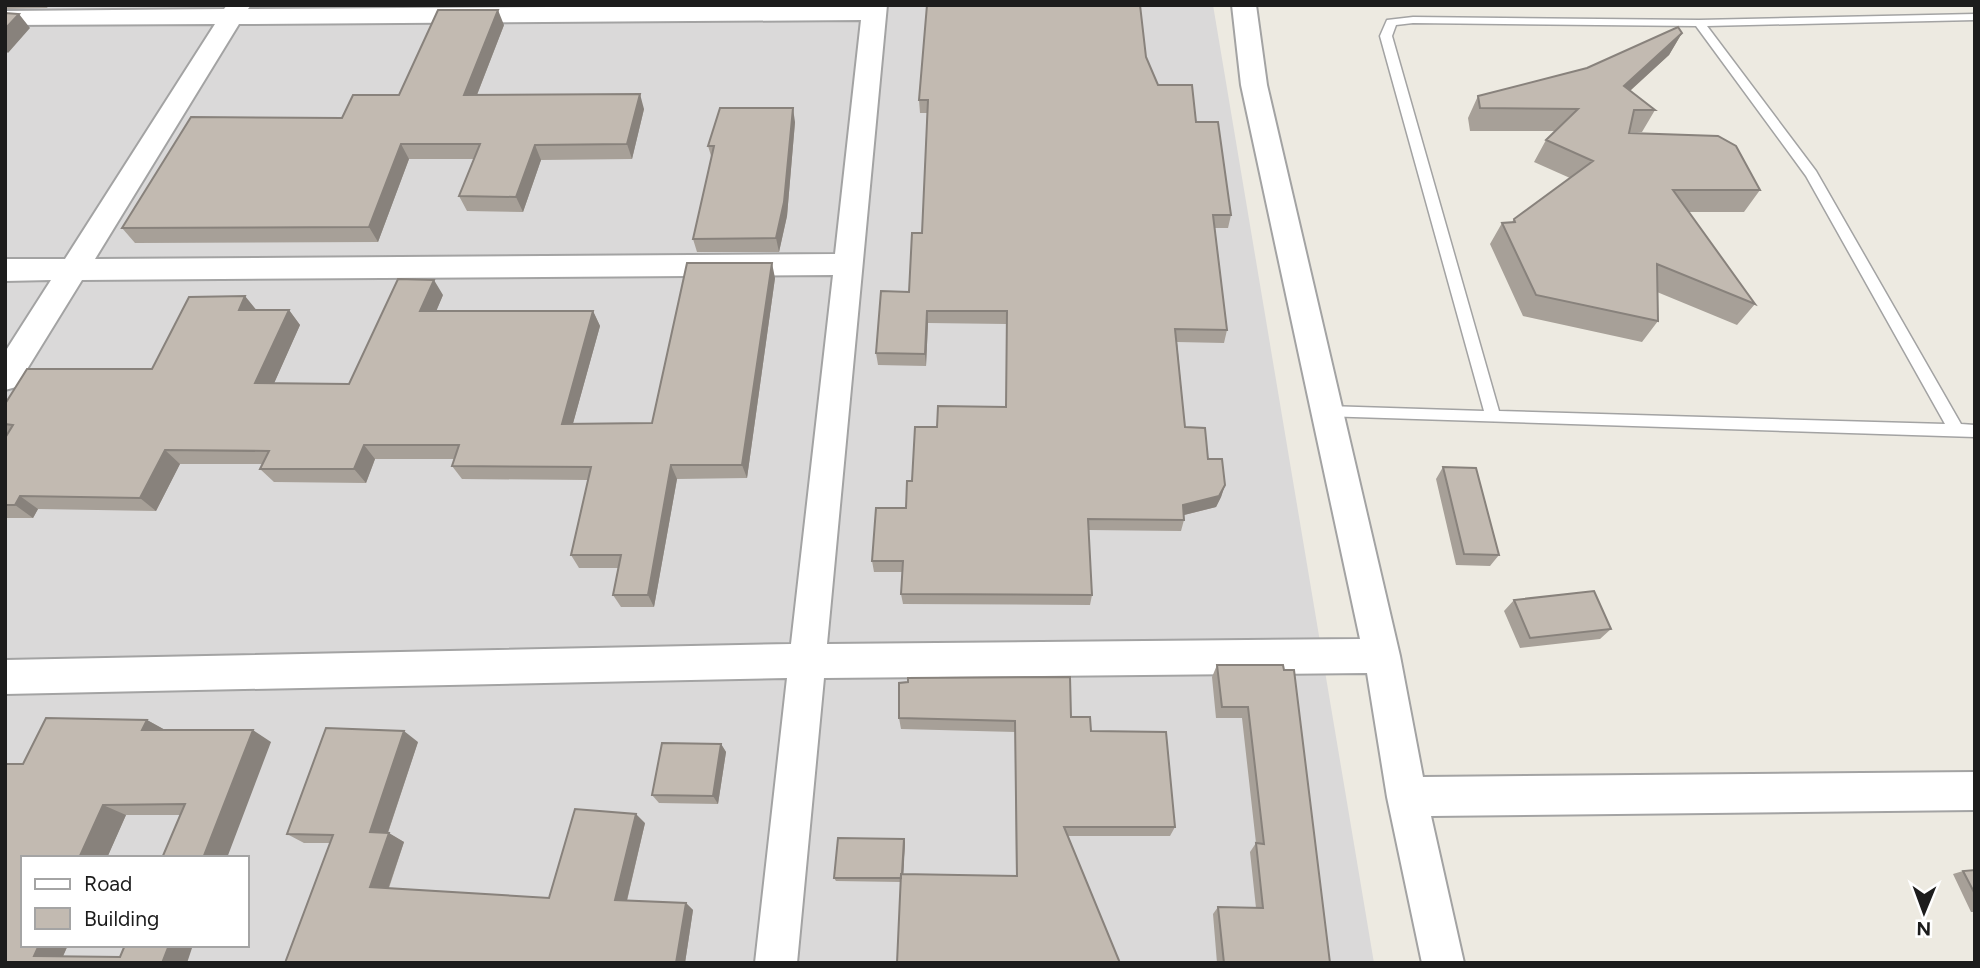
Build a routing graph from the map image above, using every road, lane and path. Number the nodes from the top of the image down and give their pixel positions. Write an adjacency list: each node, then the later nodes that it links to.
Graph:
1 (1244, 5): 11 (street)
2 (874, 9): 3 (street); 7 (street)
3 (235, 12): 5 (street); 9 (street)
4 (1975, 17): 6 (lane)
5 (5, 18)
6 (1699, 23): 12 (lane); 13 (lane)
7 (849, 264): 9 (street); 16 (street)
8 (5, 270): 9 (street)
9 (73, 270): 10 (street)
10 (5, 379)
11 (1327, 412): 12 (lane); 15 (street)
12 (1493, 417): 13 (lane)
13 (1956, 430): 14 (lane)
14 (1975, 431)
15 (1382, 656): 16 (street); 19 (street)
16 (809, 661): 17 (street); 20 (street)
17 (5, 677)
18 (1975, 791): 19 (street)
19 (1408, 797): 21 (street)
20 (776, 963)
21 (1443, 963)

